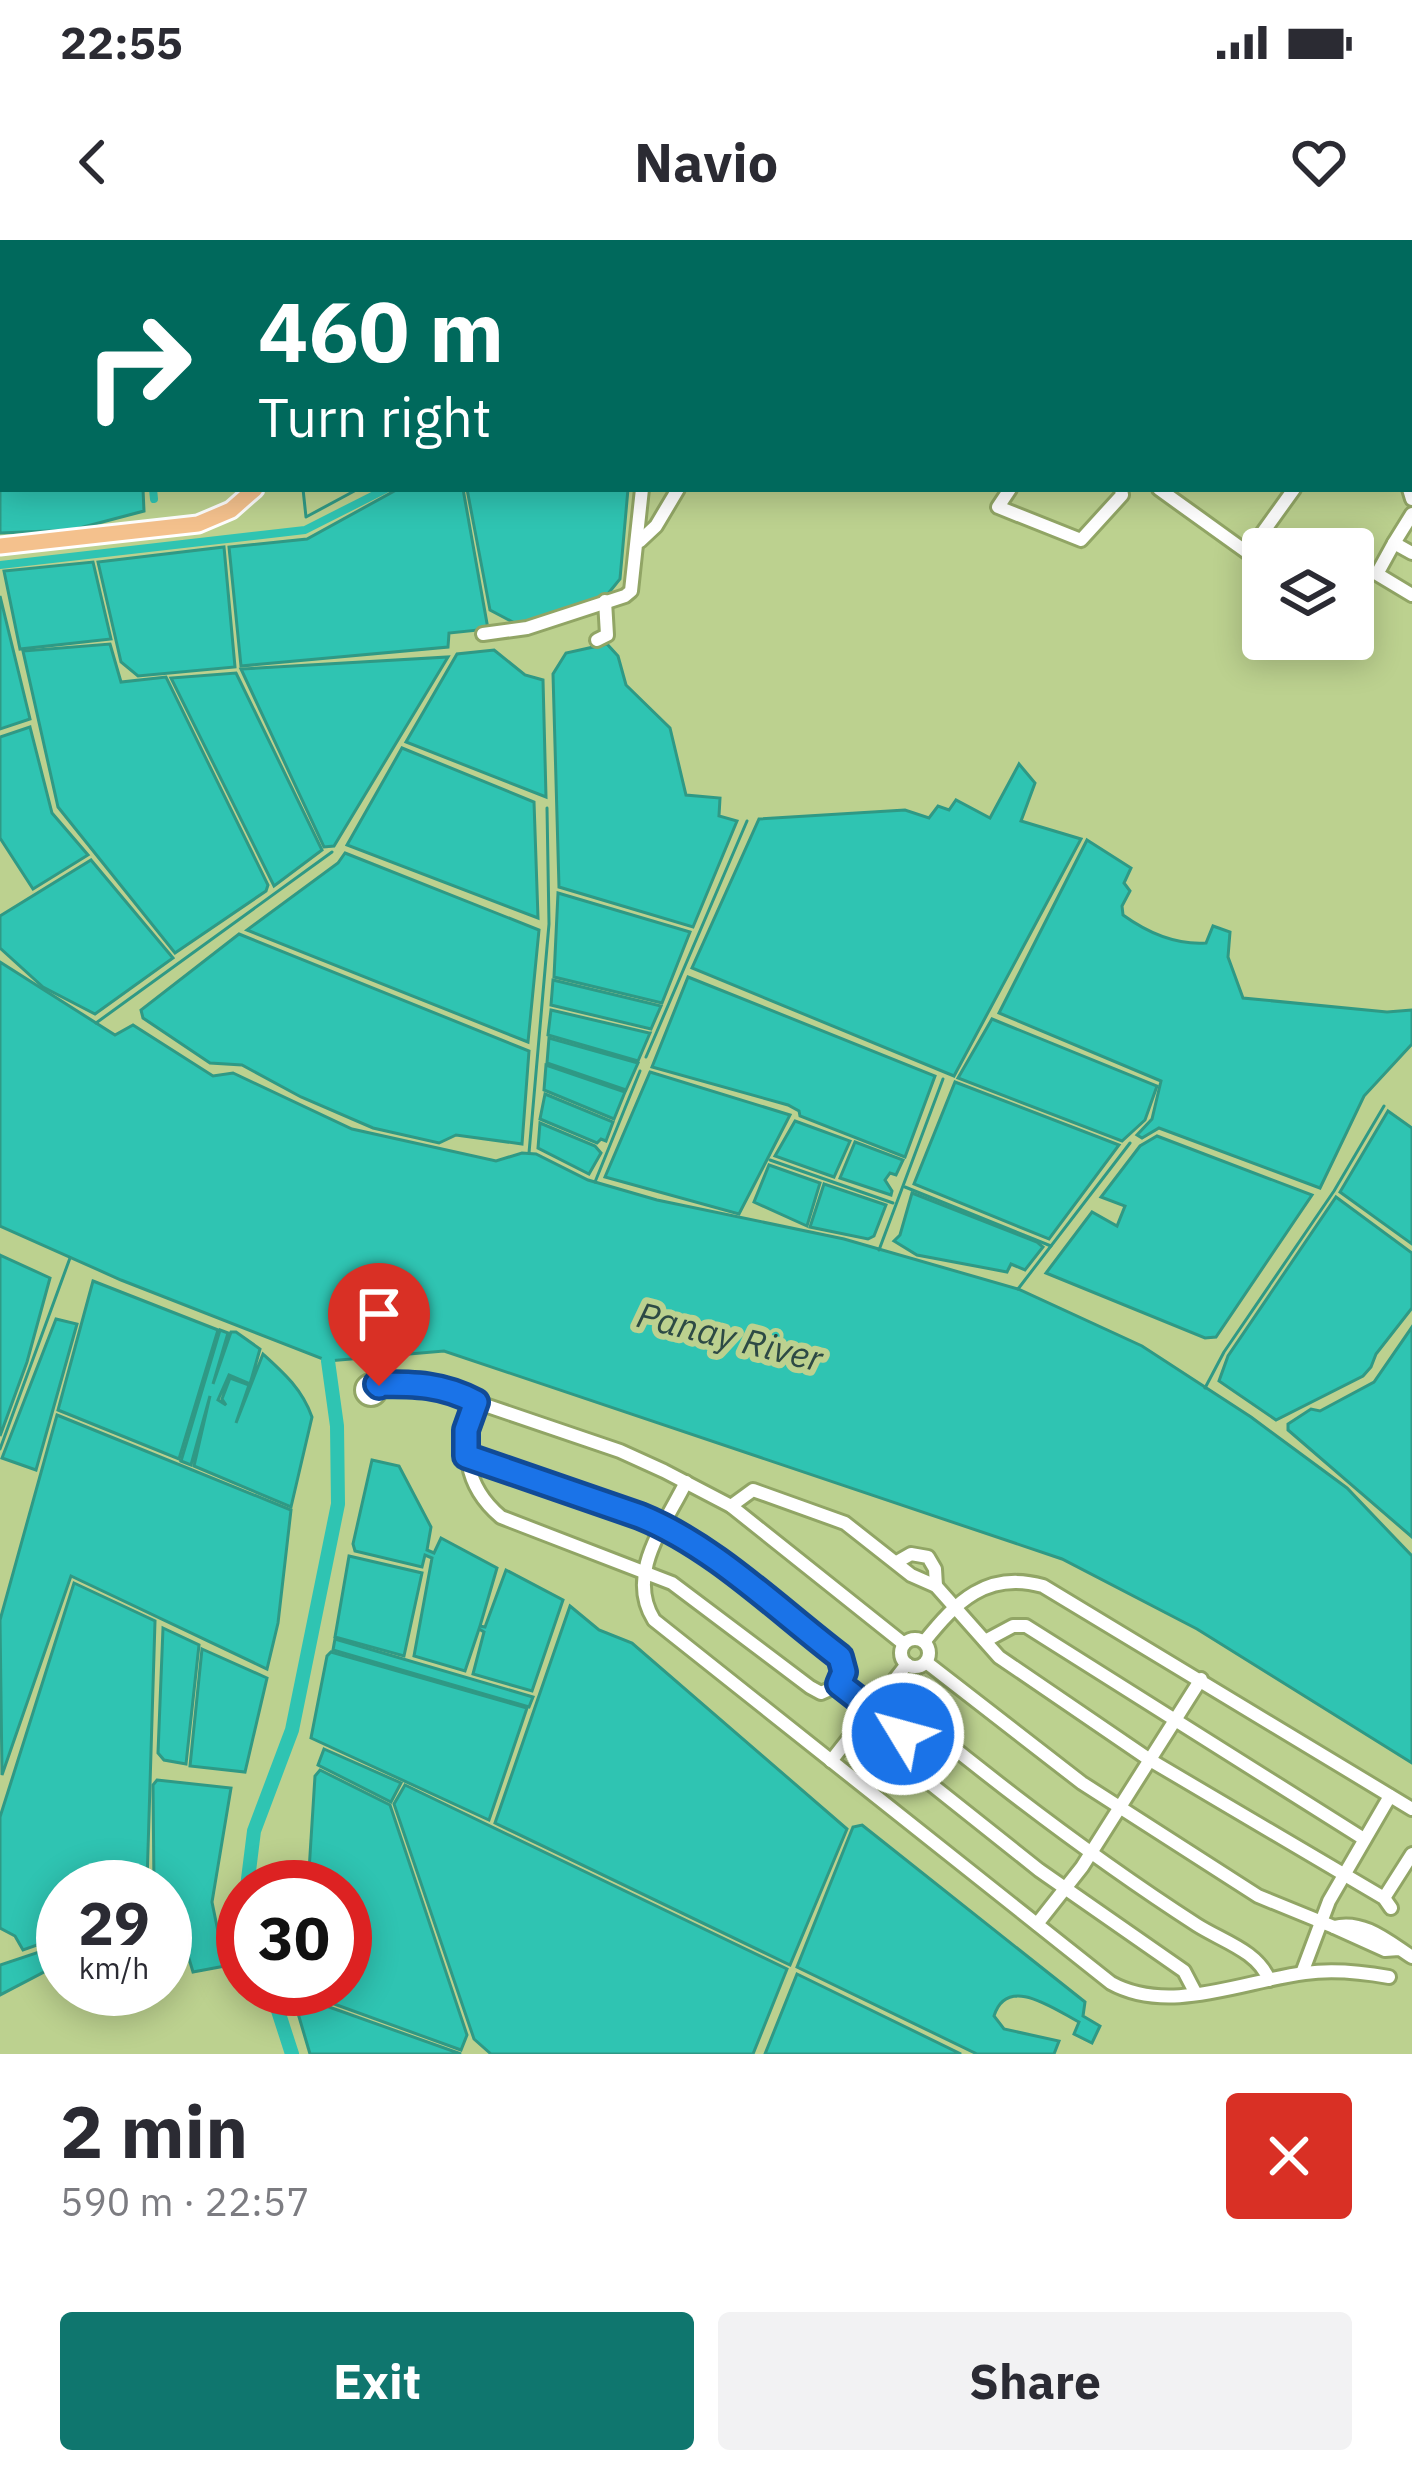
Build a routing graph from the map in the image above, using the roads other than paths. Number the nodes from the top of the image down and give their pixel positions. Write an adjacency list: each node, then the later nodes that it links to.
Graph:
1 (252, 492): 11 (main road)
2 (642, 492): 9 (street)
3 (676, 492): 9 (street)
4 (1008, 492): 5 (street)
5 (1122, 492)
6 (1163, 492): 7 (street)
7 (1292, 492)
8 (1412, 514): 10 (street)
9 (639, 542): 14 (street)
10 (1394, 543): 12 (street); 13 (street)
11 (0, 546)
12 (1412, 553)
13 (1412, 595)
14 (605, 602): 15 (street); 16 (street)
15 (483, 634)
16 (597, 640)
17 (377, 1384): 18 (street)
18 (476, 1402): 19 (street); 20 (street)
19 (466, 1456): 22 (street); 24 (street)
20 (686, 1482): 21 (street); 22 (street)
21 (731, 1506): 23 (street); 29 (street)
22 (665, 1526): 24 (street); 33 (street)
23 (897, 1562): 25 (street); 25 (street)
24 (643, 1570): 33 (street); 38 (street)
25 (936, 1586): 26 (street)
26 (953, 1606): 27 (street); 28 (street); 32 (street)
27 (985, 1641): 35 (street); 37 (street)
28 (925, 1642): 29 (street); 30 (street)
29 (904, 1644): 31 (street)
30 (926, 1662): 31 (street); 40 (street)
31 (907, 1664): 34 (street)
32 (1201, 1679): 35 (street); 39 (street)
33 (839, 1684): 34 (street)
34 (870, 1709): 36 (street); 38 (street)
35 (1173, 1722): 37 (street); 42 (street)
36 (903, 1734): 43 (street); 46 (street)
37 (1150, 1760): 40 (street); 45 (street)
38 (831, 1761): 47 (street)
39 (1390, 1796): 41 (street); 42 (street)
40 (1121, 1808): 43 (street); 48 (street)
41 (1412, 1809)
42 (1364, 1839): 45 (street)
43 (1092, 1852): 46 (street); 52 (street)
44 (1412, 1854): 45 (street)
45 (1342, 1875): 48 (street)
46 (1066, 1888): 47 (street); 53 (street)
47 (1037, 1924): 53 (street)
48 (1327, 1925): 49 (street); 50 (street)
49 (1406, 1953)
50 (1302, 1973): 51 (street); 52 (street)
51 (1389, 1977)
52 (1269, 1980): 53 (street)
53 (1195, 1992)

